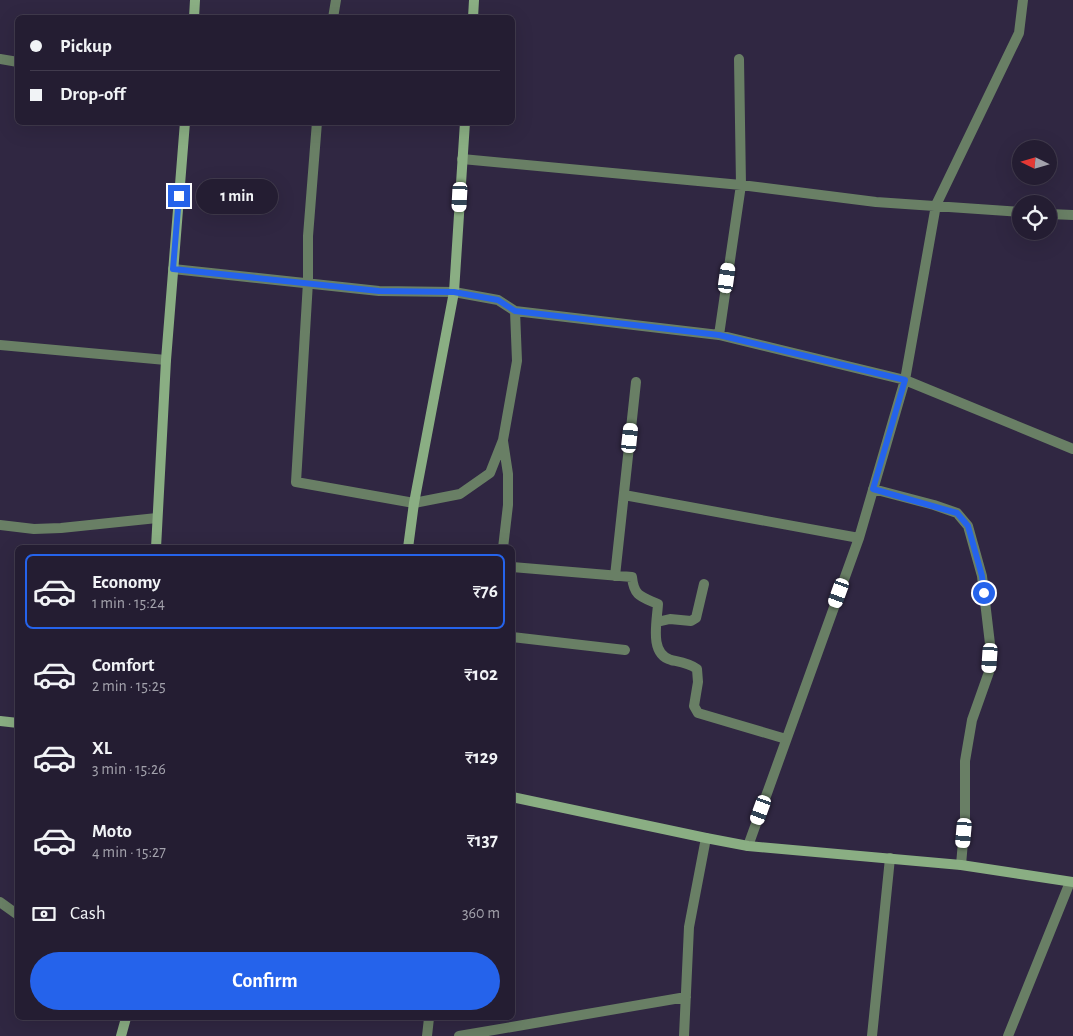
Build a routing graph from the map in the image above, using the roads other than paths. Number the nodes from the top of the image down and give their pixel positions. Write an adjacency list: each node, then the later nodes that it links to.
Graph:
1 (195, 0): 5 (street)
2 (336, 0): 6 (street)
3 (474, 0): 7 (street)
4 (1023, 0): 16 (street)
5 (194, 15)
6 (334, 15)
7 (473, 15)
8 (0, 59): 10 (street)
9 (739, 59): 15 (street)
10 (15, 62)
11 (185, 125): 20 (street)
12 (317, 125): 21 (street)
13 (465, 125): 14 (street)
14 (462, 158): 15 (street); 22 (street)
15 (741, 184): 16 (street); 24 (street)
16 (936, 205): 17 (street); 27 (street)
17 (1012, 211)
18 (1057, 214): 19 (street)
19 (1073, 215)
20 (173, 269): 21 (street); 26 (street)
21 (308, 282): 22 (street); 33 (street)
22 (454, 292): 23 (street); 33 (street)
23 (515, 311): 24 (street); 29 (street)
24 (719, 335): 27 (street)
25 (0, 345): 26 (street)
26 (166, 360): 34 (street)
27 (905, 380): 30 (street); 31 (street)
28 (636, 382): 32 (street)
29 (503, 440): 33 (street); 39 (street)
30 (1073, 449)
31 (873, 489): 36 (street); 53 (street)
32 (624, 495): 36 (street); 41 (street)
33 (414, 503): 38 (street)
34 (158, 518): 35 (street); 37 (street)
35 (0, 525)
36 (859, 538): 48 (street)
37 (156, 545)
38 (408, 545)
39 (503, 545)
40 (515, 566): 41 (street)
41 (615, 576): 43 (street)
42 (704, 584): 43 (street)
43 (657, 622): 48 (street)
44 (515, 637): 45 (street)
45 (625, 650)
46 (0, 721): 47 (street)
47 (15, 723)
48 (786, 739): 51 (street)
49 (515, 798): 50 (street)
50 (706, 838): 51 (street); 57 (street)
51 (748, 846): 52 (street)
52 (890, 858): 53 (street); 64 (street)
53 (961, 865): 54 (street)
54 (1071, 882): 65 (street)
55 (0, 902): 56 (street)
56 (15, 913)
57 (686, 997): 62 (street); 63 (street)
58 (125, 1020): 60 (street)
59 (429, 1020): 61 (street)
60 (121, 1036)
61 (427, 1036)
62 (459, 1036)
63 (684, 1036)
64 (872, 1036)
65 (1008, 1036)

